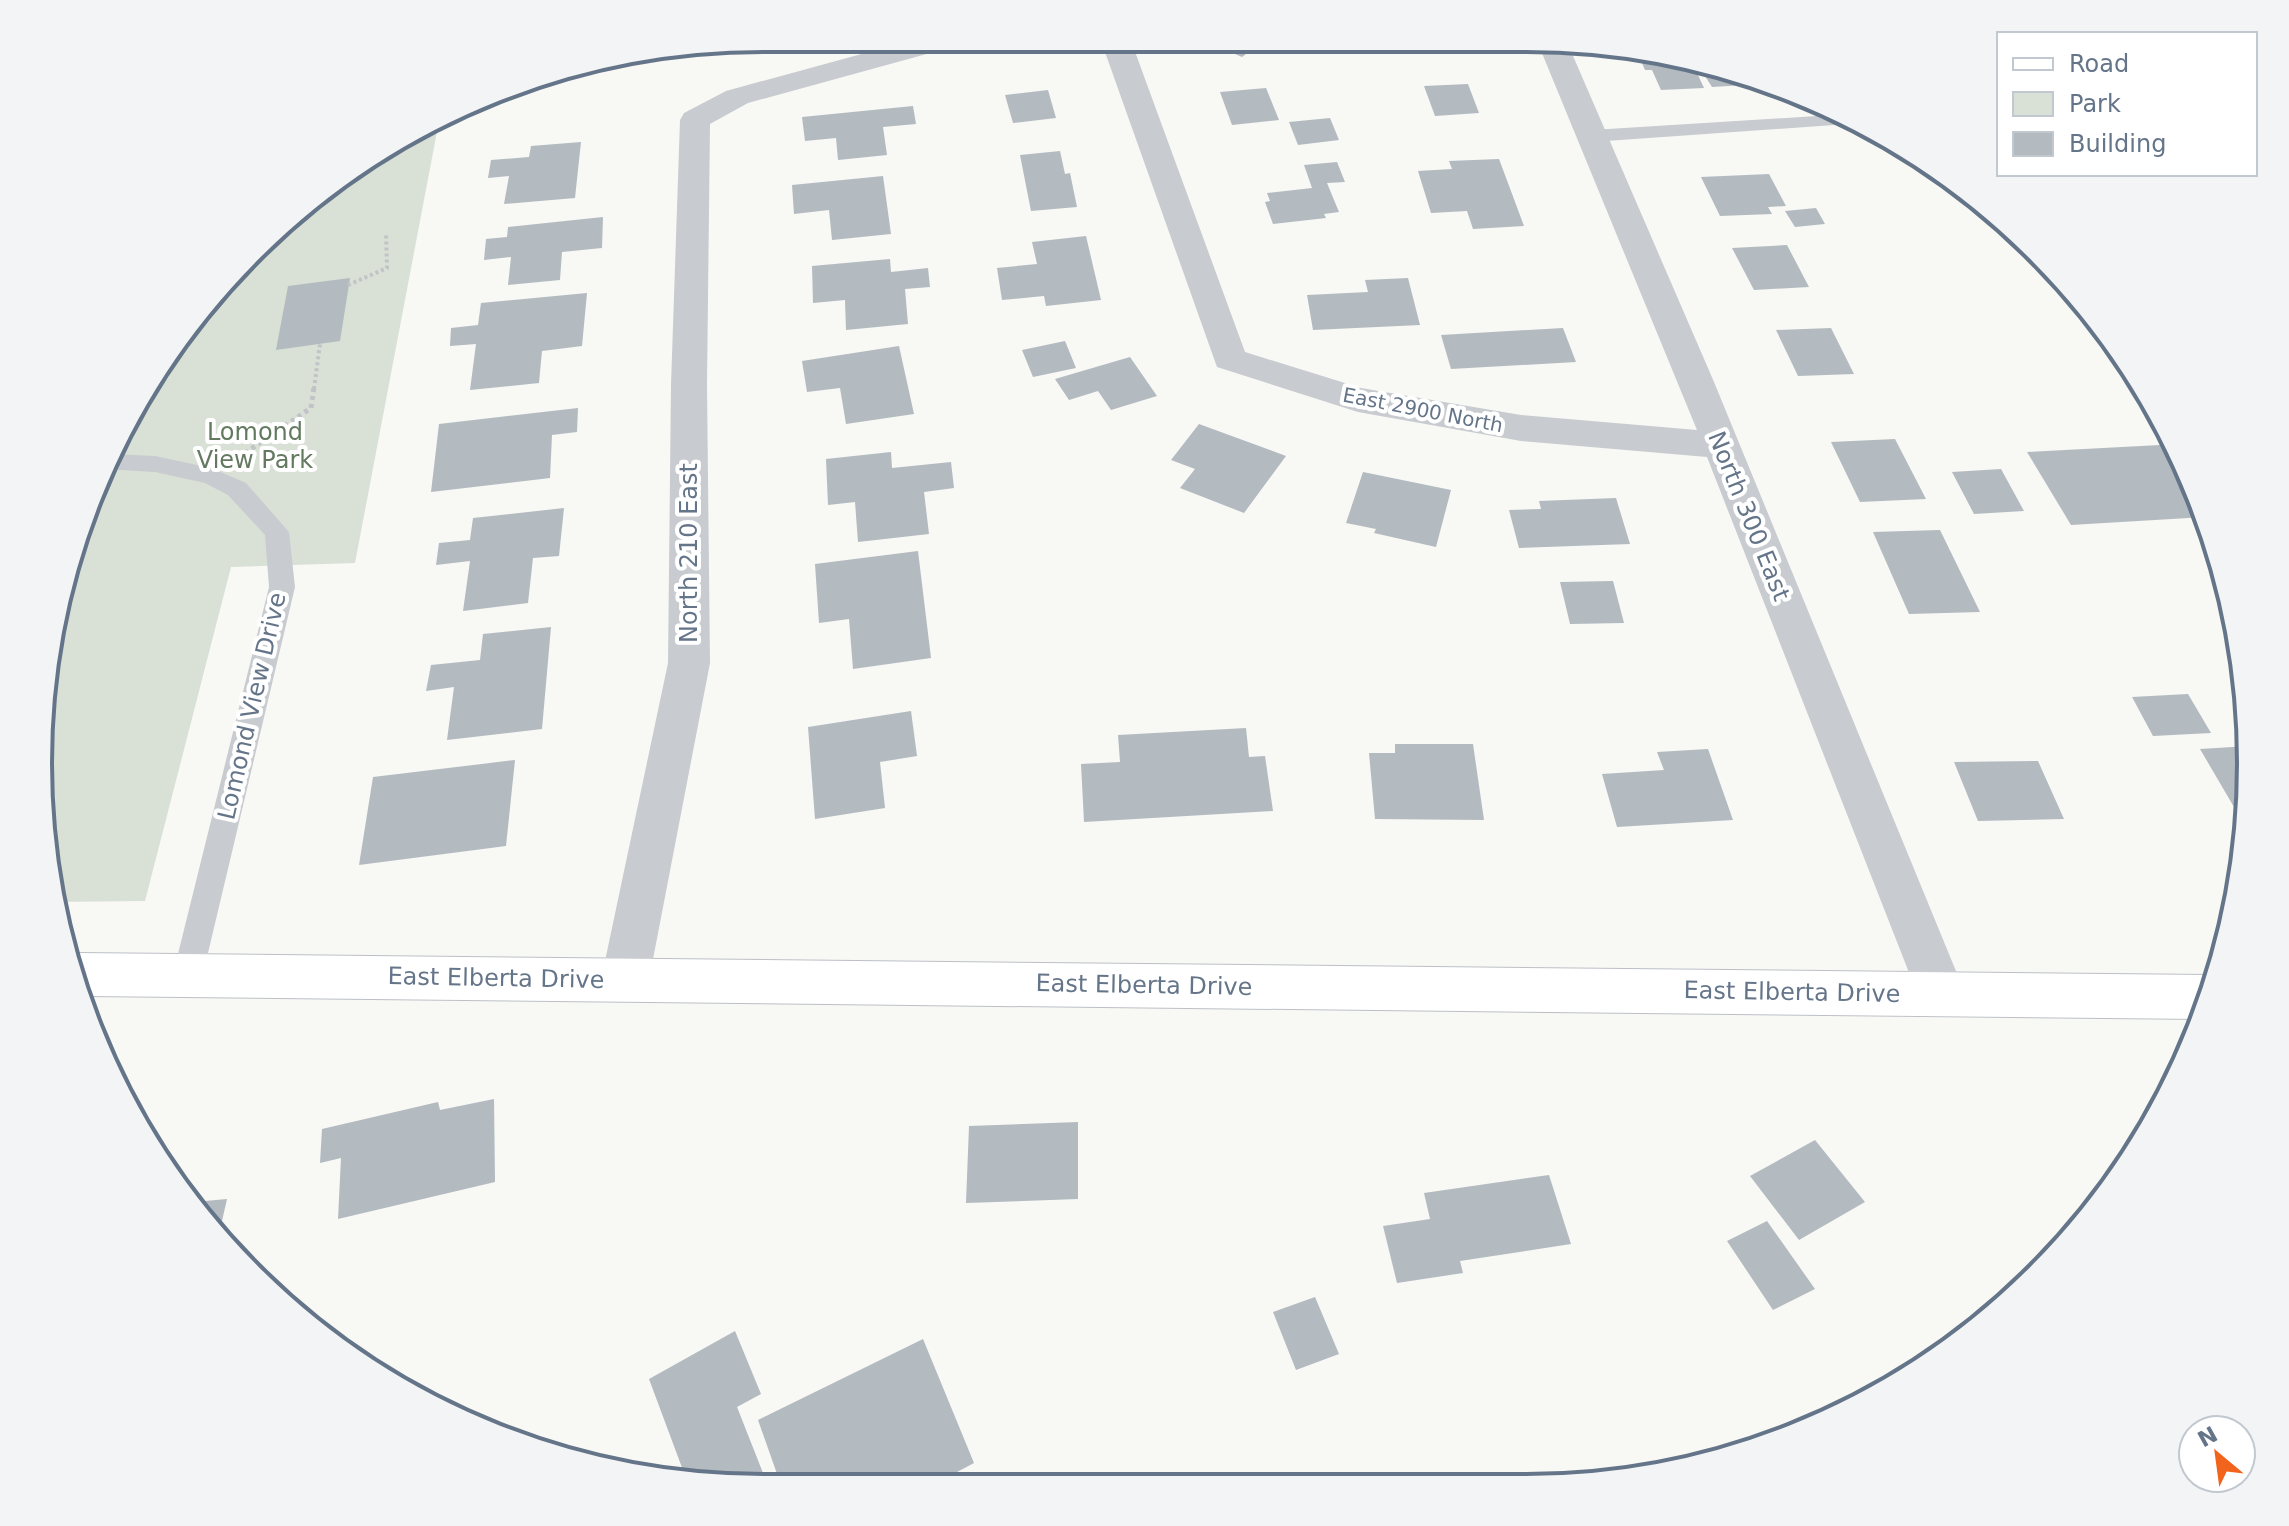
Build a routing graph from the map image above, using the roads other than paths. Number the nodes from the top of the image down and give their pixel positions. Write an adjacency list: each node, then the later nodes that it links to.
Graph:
1 (902, 52): 10 (street, North 210 East)
2 (1120, 52): 6 (street, East 2900 North)
3 (1557, 53): 5 (street, North 300 East)
4 (1830, 121): 5 (lane)
5 (1592, 136): 6 (street, North 300 East)
6 (1721, 445): 11 (street, North 300 East)
7 (119, 462): 9 (lane, Lomond View Drive)
8 (84, 974): 9 (main road, East Elberta Drive)
9 (188, 974): 10 (main road, East Elberta Drive)
10 (625, 980): 11 (main road, East Elberta Drive)
11 (1941, 993): 12 (main road, East Elberta Drive)
12 (2197, 997)

